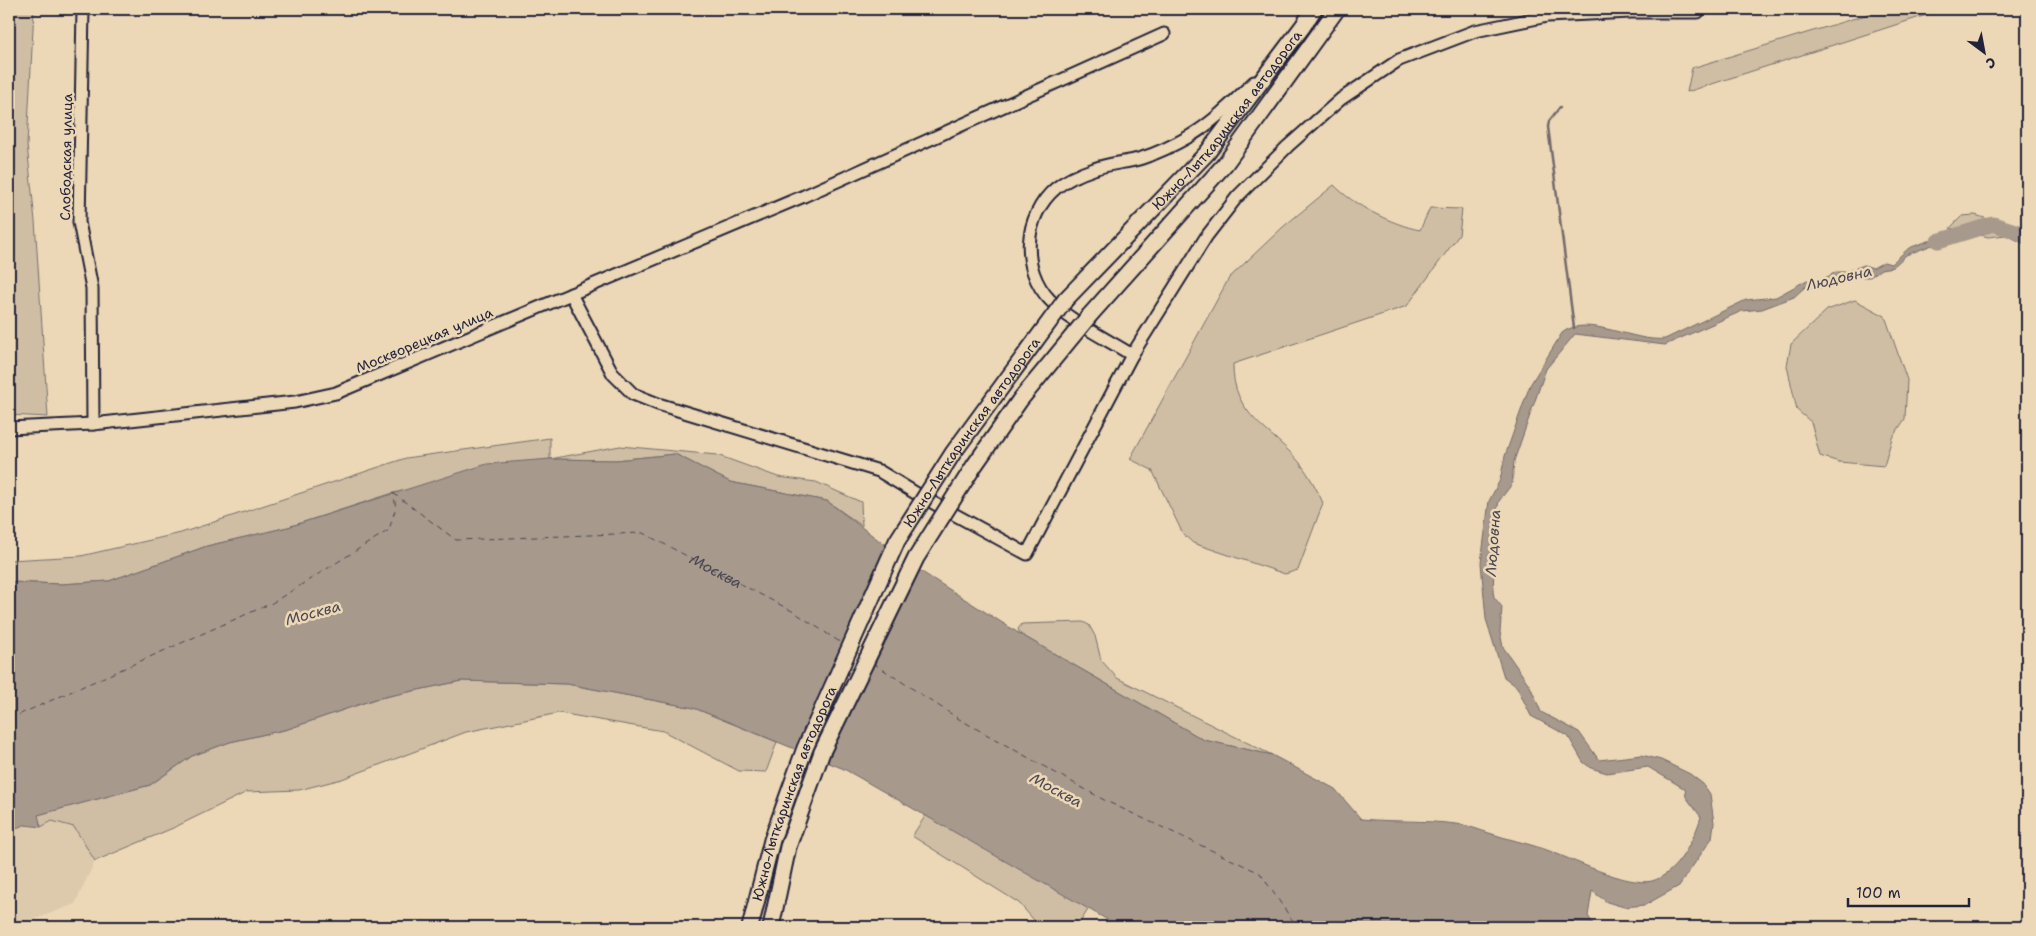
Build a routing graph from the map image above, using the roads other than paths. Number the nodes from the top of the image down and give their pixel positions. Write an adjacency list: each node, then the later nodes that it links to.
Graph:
1 (83, 9): 9 (street, Слободская улица)
2 (1314, 9): 6 (main road, Южно-Лыткаринская автодорога)
3 (1337, 9): 12 (main road, Южно-Лыткаринская автодорога, bridge)
4 (1698, 9): 8 (street)
5 (1164, 34): 7 (street, Москворецкая улица)
6 (1279, 59): 8 (street); 11 (main road, Южно-Лыткаринская автодорога, bridge)
7 (571, 294): 8 (street); 9 (street, Москворецкая улица)
8 (1132, 355)
9 (93, 424): 10 (street, Москворецкая улица)
10 (9, 428)
11 (750, 927)
12 (771, 927)

